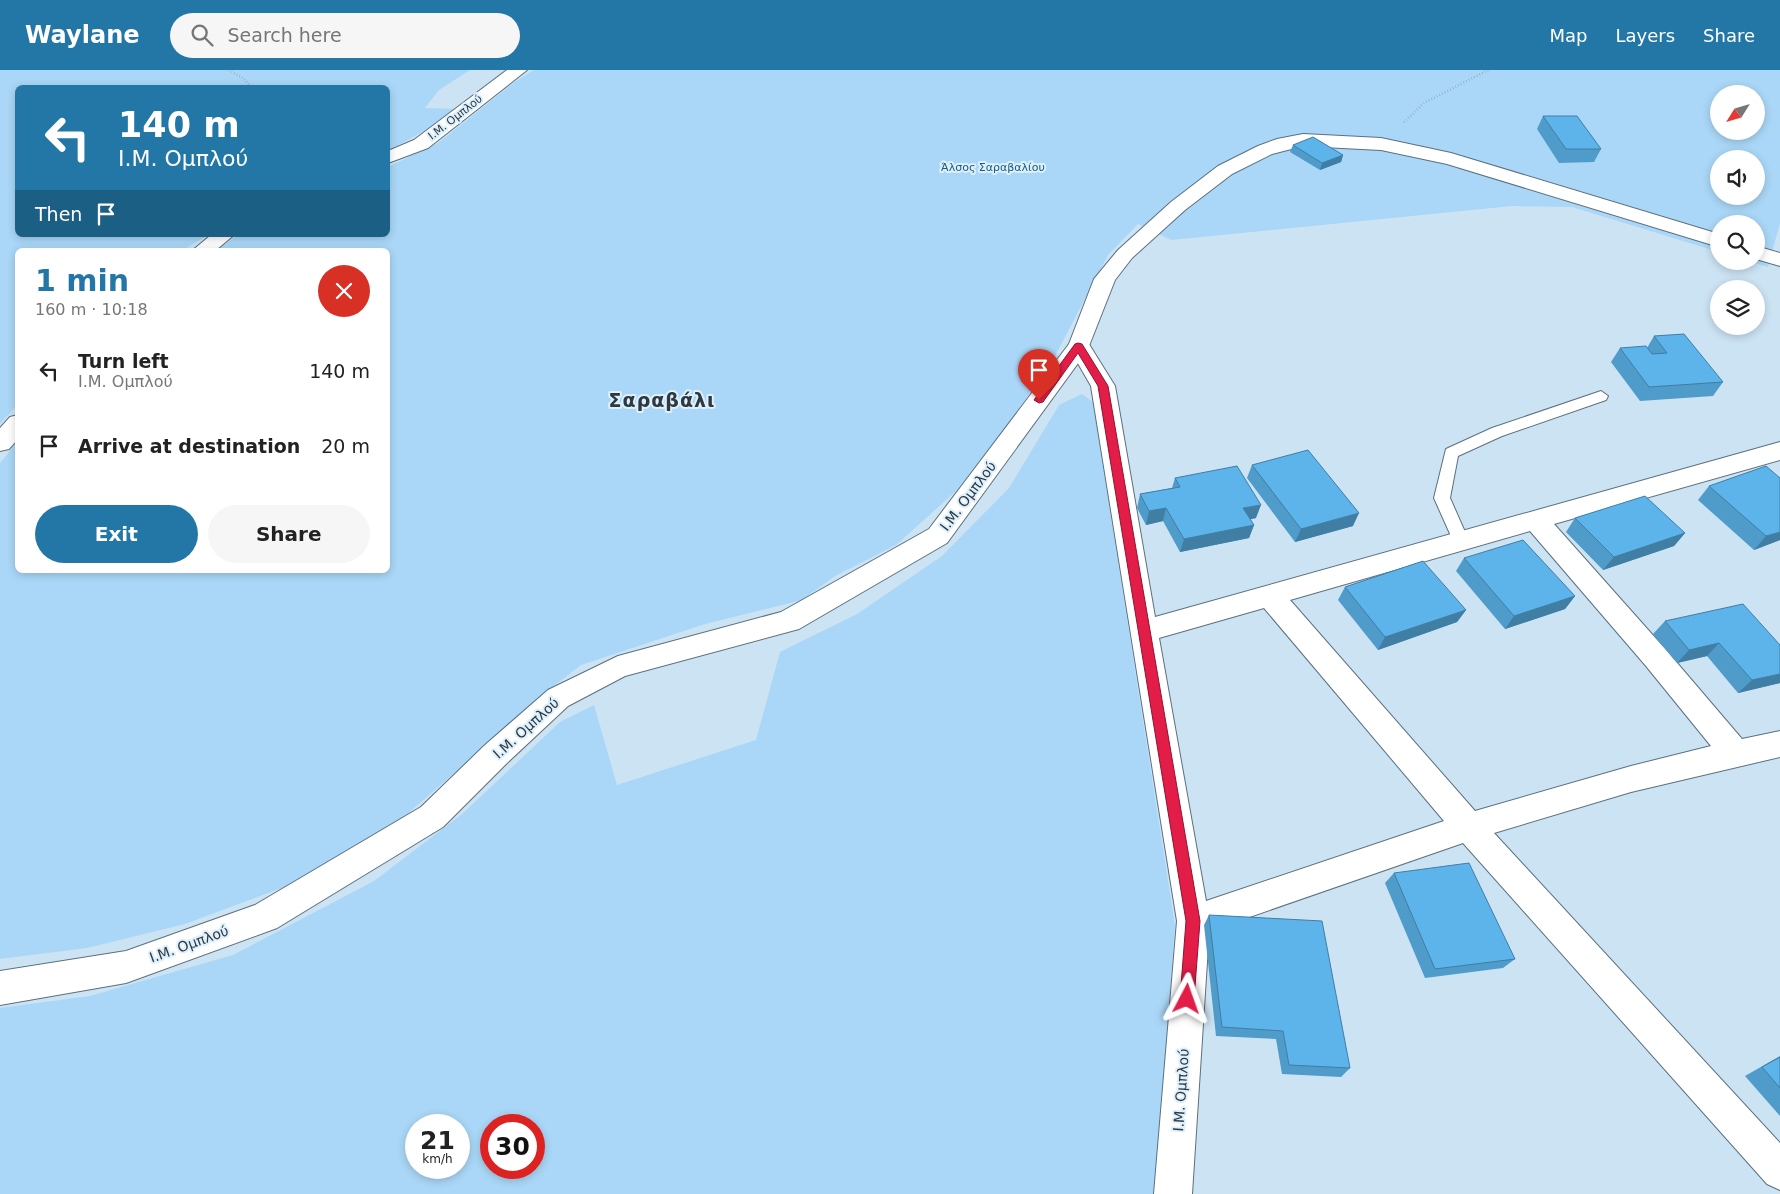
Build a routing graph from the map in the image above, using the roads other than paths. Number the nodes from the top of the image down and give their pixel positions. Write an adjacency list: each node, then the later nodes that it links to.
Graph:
1 (518, 70): 2 (street, Ι.Μ. Ομπλού)
2 (390, 156)
3 (221, 237): 5 (street)
4 (1710, 238): 8 (street)
5 (207, 248)
6 (1765, 255): 7 (street)
7 (1780, 260)
8 (1078, 346): 16 (street, Ι.Μ. Ομπλού); 21 (street, Ι.Μ. Ομπλού)
9 (1601, 396): 14 (lane)
10 (15, 427): 11 (street)
11 (0, 442)
12 (1780, 451): 13 (street)
13 (1535, 520): 14 (street); 18 (street)
14 (1461, 541): 15 (street)
15 (1270, 596): 16 (street); 19 (street)
16 (1146, 631): 20 (street, Ι.Μ. Ομπλού)
17 (1780, 744): 18 (street)
18 (1734, 752): 19 (street)
19 (1468, 826): 20 (street); 22 (street)
20 (1193, 921): 23 (street, Ι.Μ. Ομπλού)
21 (0, 988)
22 (1780, 1171)
23 (1173, 1194)

